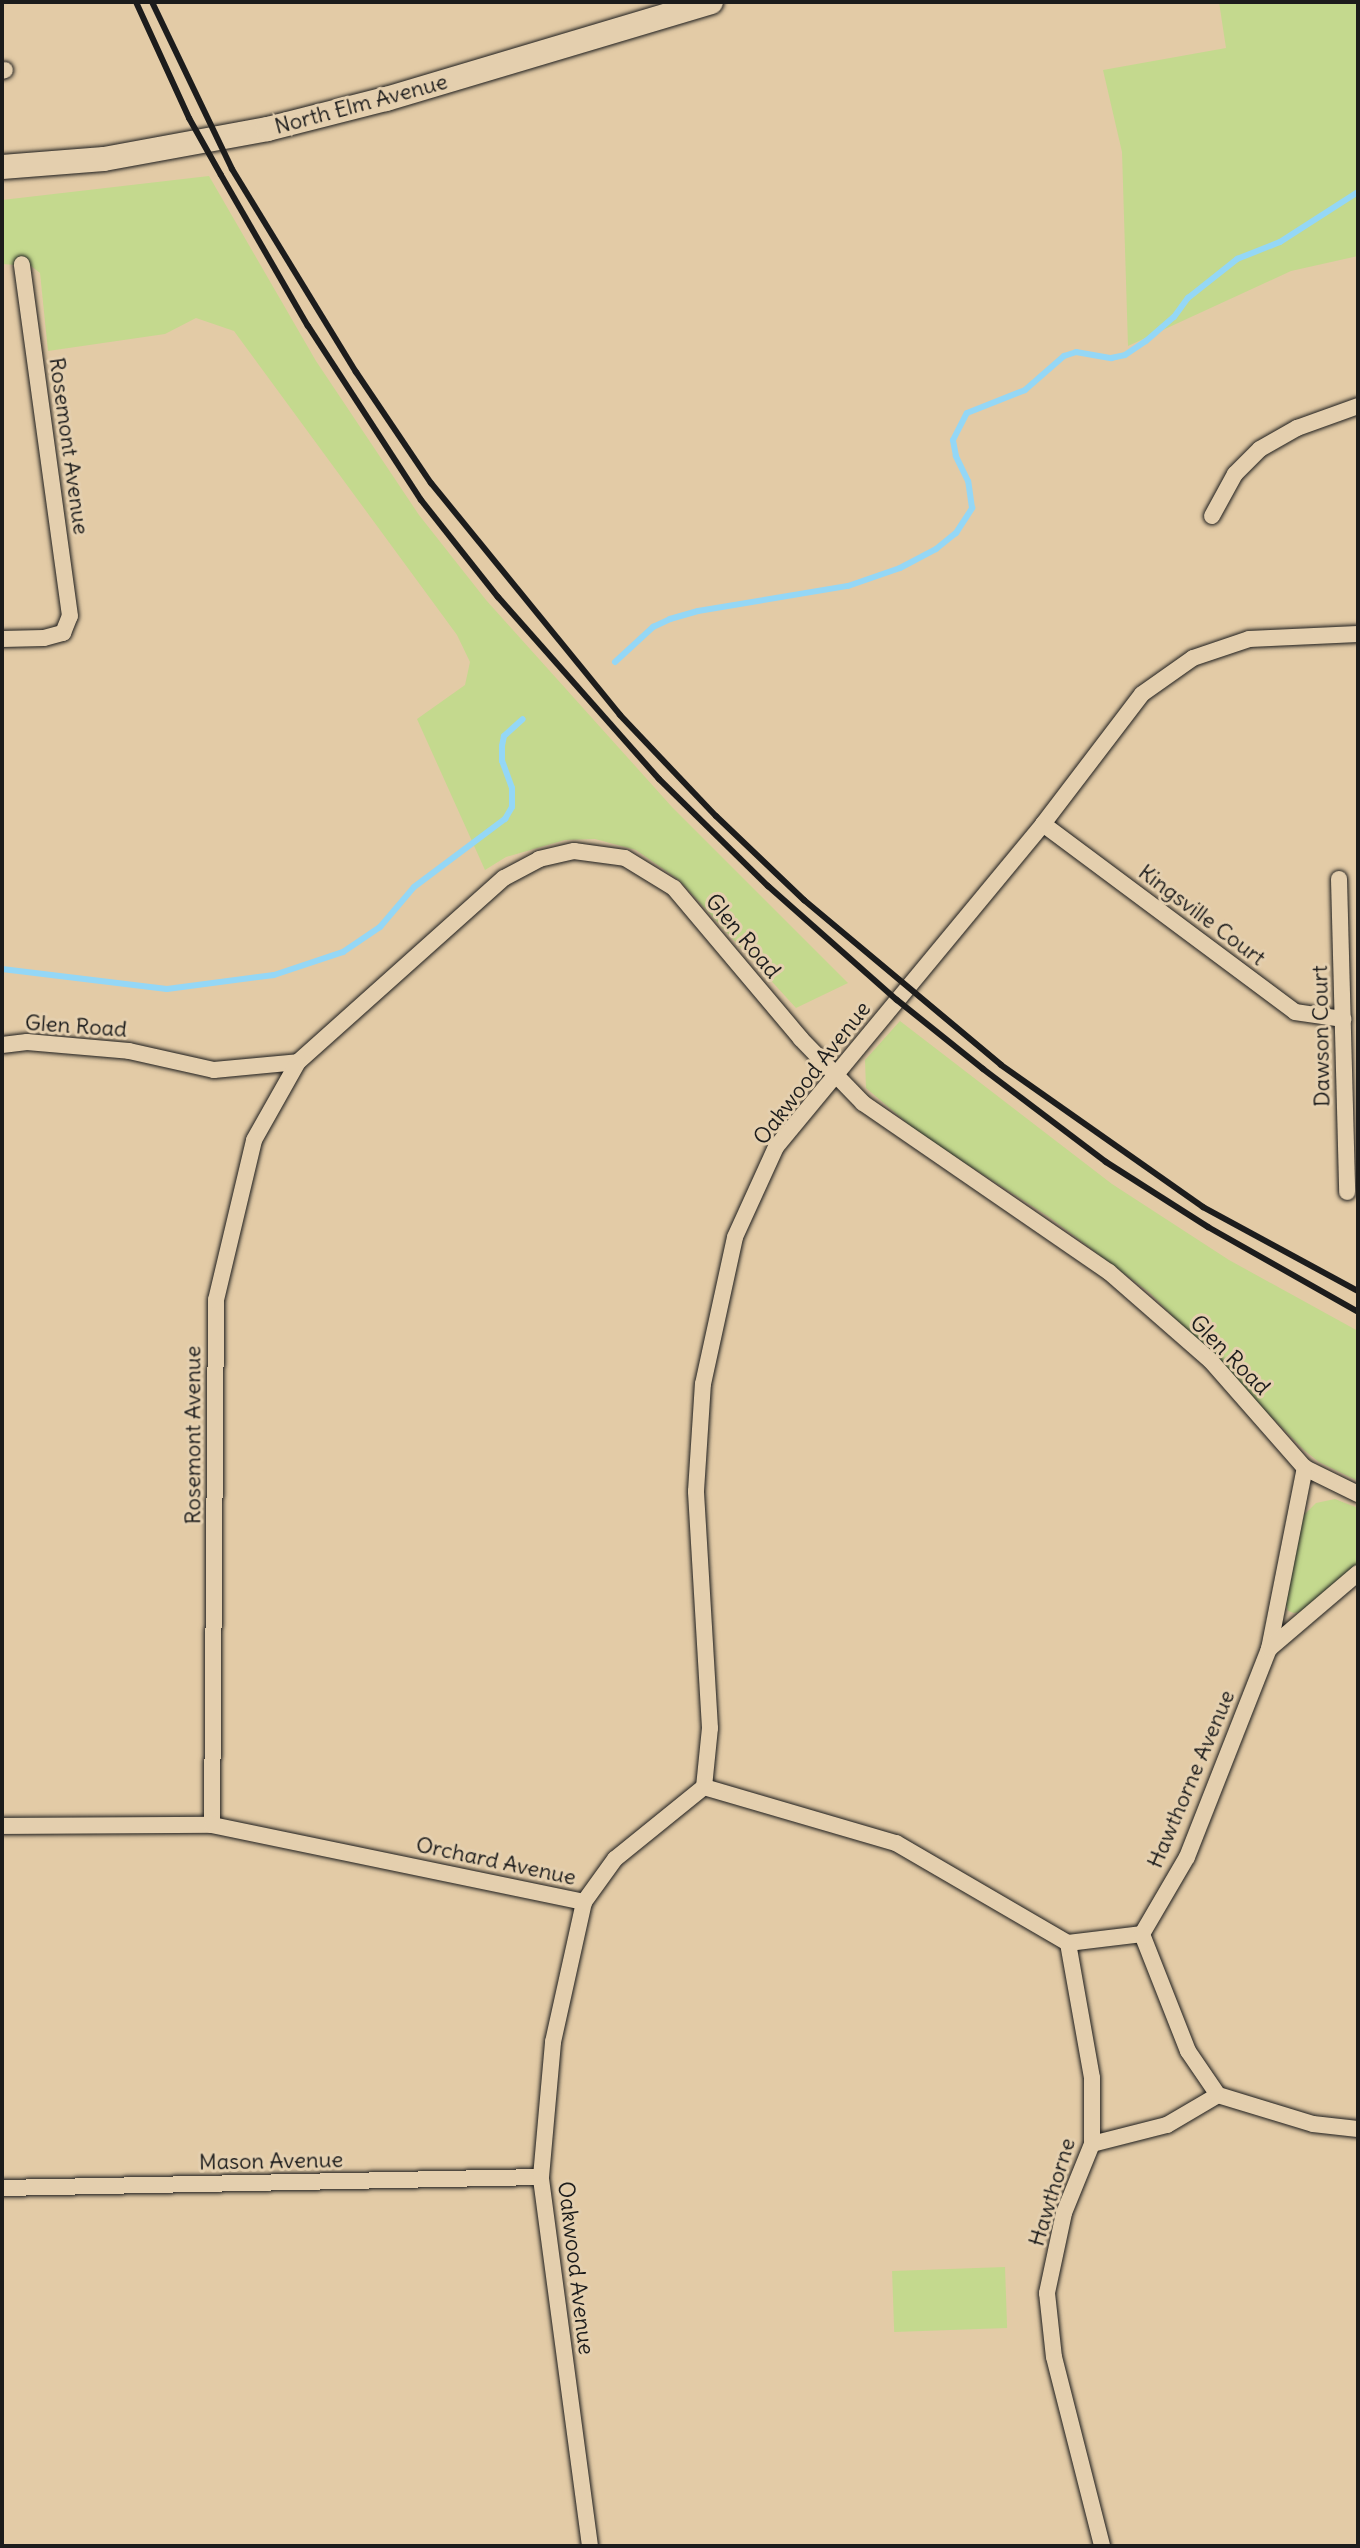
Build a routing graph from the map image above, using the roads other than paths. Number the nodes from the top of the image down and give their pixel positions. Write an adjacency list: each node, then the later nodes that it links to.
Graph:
1 (711, 2): 2 (main road, North Elm Avenue)
2 (2, 167)
3 (22, 264): 7 (street, Rosemont Avenue)
4 (1358, 406): 5 (street)
5 (1212, 516)
6 (1358, 634): 8 (street, Oakwood Avenue)
7 (2, 639)
8 (1043, 824): 10 (street, Kingsville Court); 13 (street, Oakwood Avenue)
9 (1339, 879): 10 (street, Dawson Court)
10 (1343, 1019): 14 (street, Dawson Court)
11 (2, 1045): 12 (street, Glen Road)
12 (298, 1062): 13 (street, Glen Road); 20 (street, Rosemont Avenue)
13 (835, 1076): 15 (street, Glen Road); 19 (street, Oakwood Avenue)
14 (1347, 1192)
15 (1305, 1468): 16 (street, Glen Road); 18 (street, Hawthorne Avenue)
16 (1358, 1494)
17 (1358, 1573): 18 (street, Hawthorne Avenue)
18 (1269, 1649): 23 (street, Hawthorne Avenue)
19 (704, 1787): 22 (street, Orchard Avenue); 24 (street)
20 (212, 1825): 21 (street, Orchard Avenue); 22 (street, Orchard Avenue)
21 (2, 1826)
22 (584, 1902): 28 (street, Oakwood Avenue)
23 (1142, 1934): 24 (street); 25 (street)
24 (1068, 1943): 27 (street, Hawthorne)
25 (1218, 2095): 26 (street); 27 (street)
26 (1358, 2129)
27 (1092, 2144): 31 (street, Hawthorne)
28 (541, 2177): 29 (street, Mason Avenue); 30 (street, Oakwood Avenue)
29 (2, 2188)
30 (590, 2546)
31 (1102, 2546)

